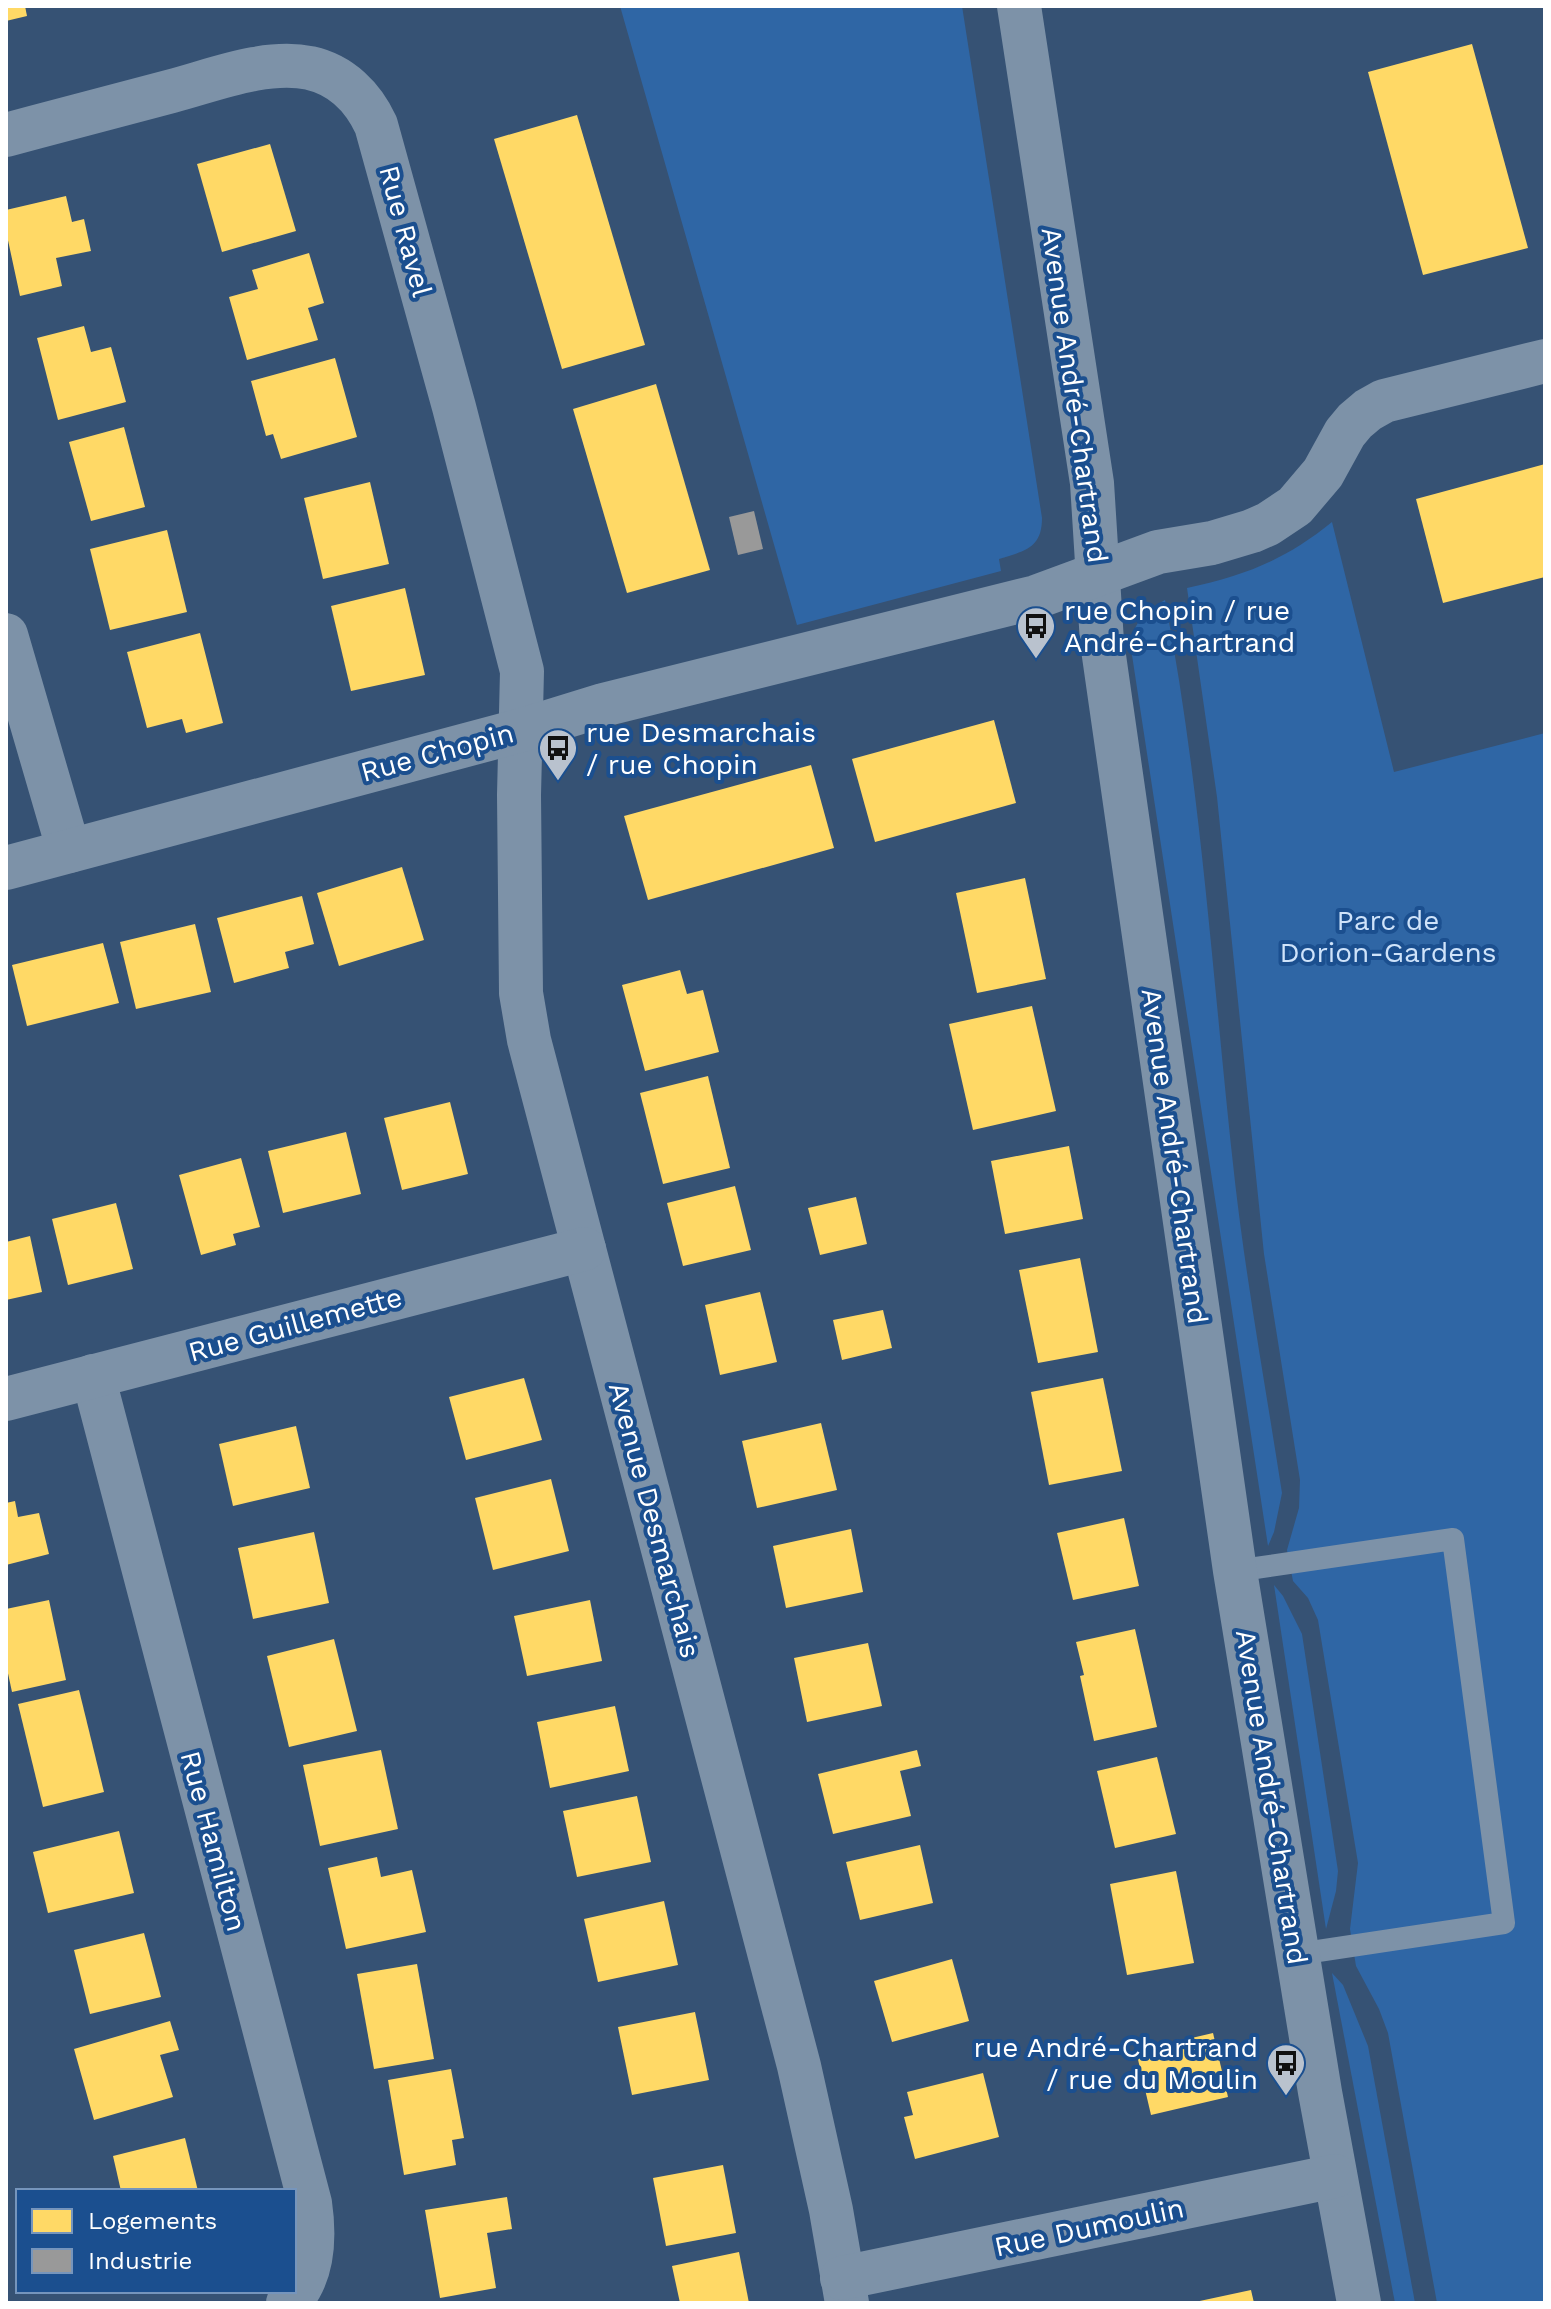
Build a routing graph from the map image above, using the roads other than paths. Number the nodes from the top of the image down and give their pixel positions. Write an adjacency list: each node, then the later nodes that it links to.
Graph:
1 (1019, 6): 4 (street, Avenue André-Chartrand)
2 (6, 135): 6 (street, Rue Ravel)
3 (1545, 361): 4 (street, Rue Chopin)
4 (1099, 574): 6 (street, Rue Chopin); 12 (street, Avenue André-Chartrand)
5 (6, 635): 7 (street)
6 (522, 730): 7 (street, Rue Chopin); 9 (street, Avenue Desmarchais)
7 (69, 851): 8 (street, Rue Chopin)
8 (6, 868)
9 (584, 1249): 10 (street, Rue Guillemette); 16 (street, Avenue Desmarchais)
10 (93, 1376): 11 (street, Rue Guillemette); 15 (street, Rue Hamilton)
11 (6, 1399)
12 (1235, 1571): 13 (street, Avenue André-Chartrand); 13 (lane)
13 (1298, 1954): 14 (street, Avenue André-Chartrand)
14 (1335, 2176): 16 (street, Rue Dumoulin); 17 (street, Avenue André-Chartrand)
15 (296, 2291)
16 (845, 2291)
17 (1359, 2303)

